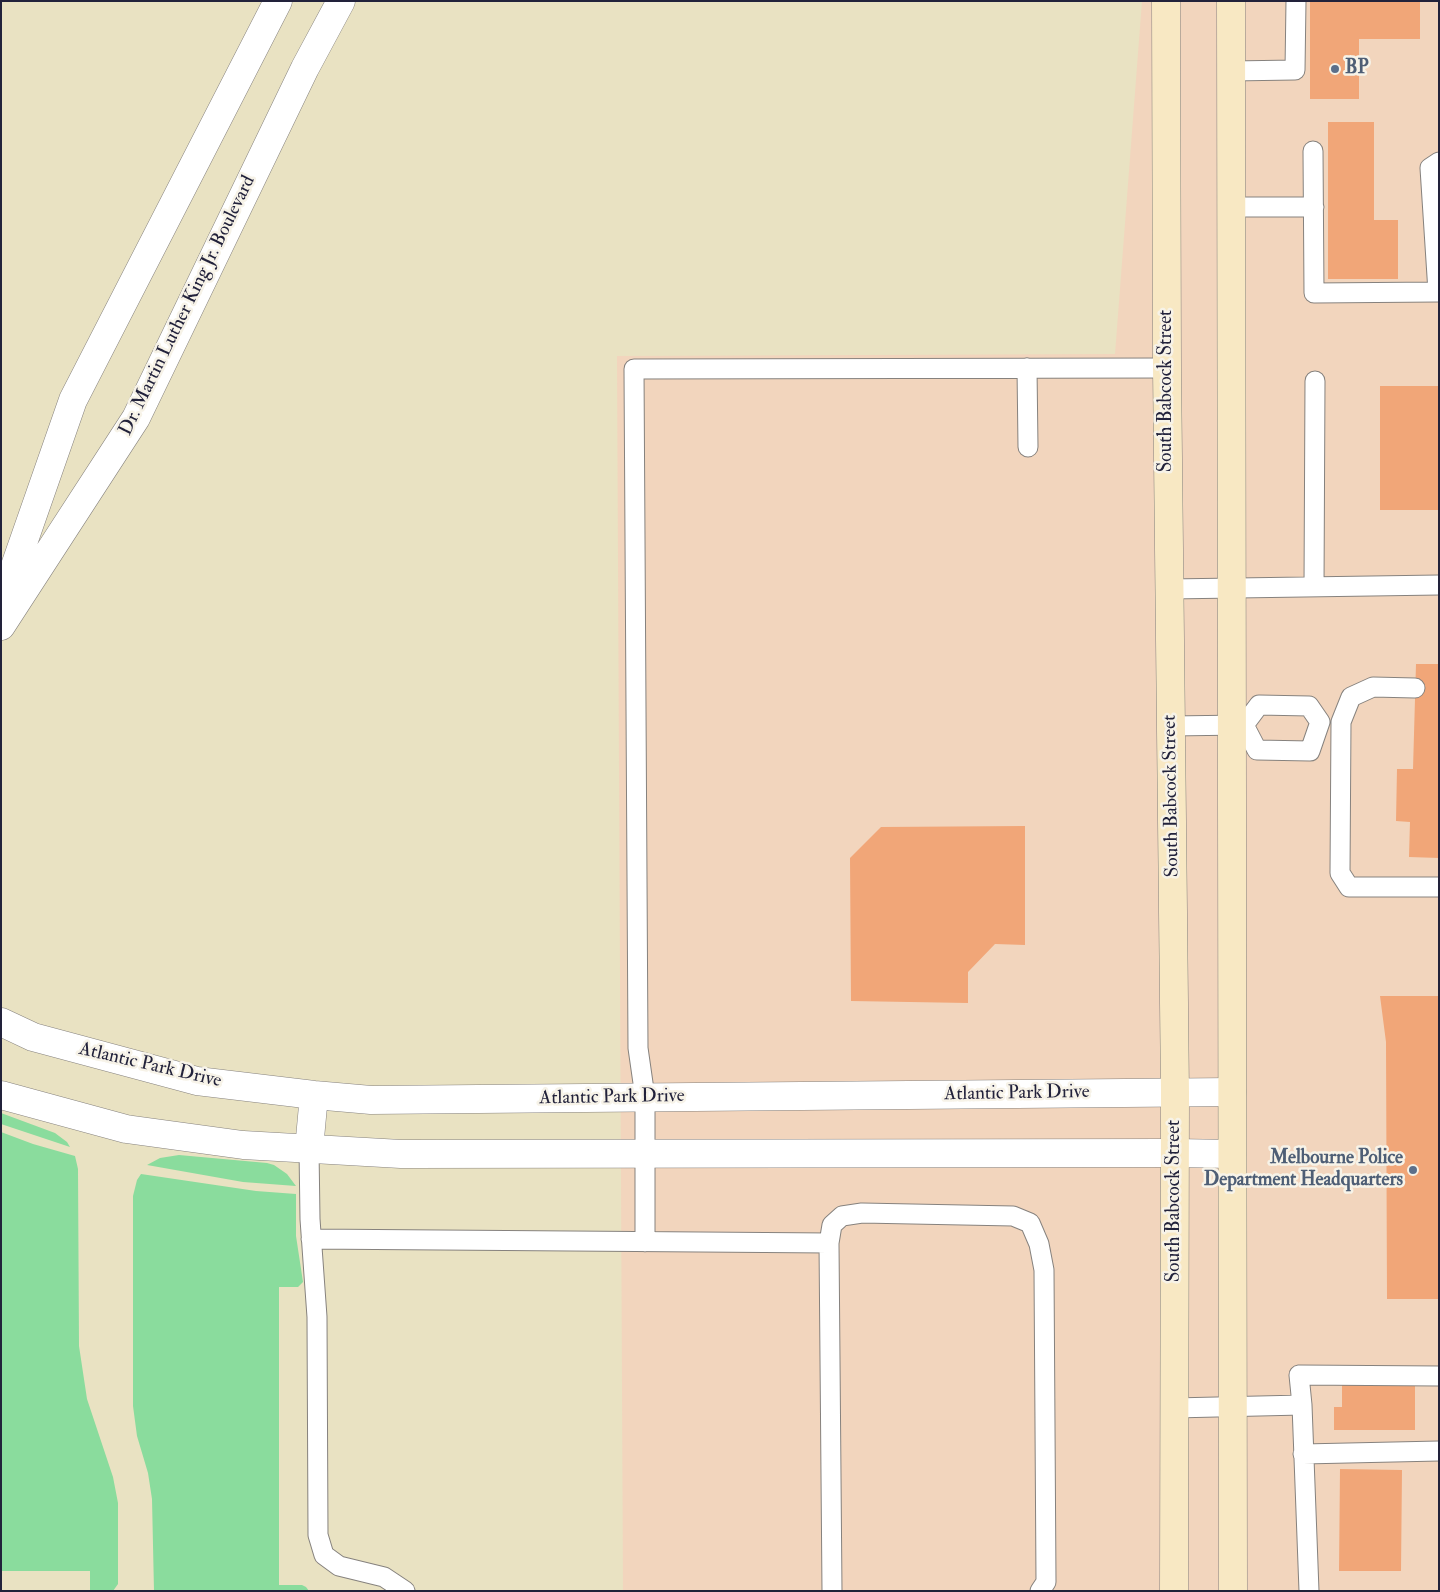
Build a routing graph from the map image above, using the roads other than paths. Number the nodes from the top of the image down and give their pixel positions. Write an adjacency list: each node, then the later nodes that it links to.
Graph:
1 (278, 1): 20 (street)
2 (341, 1): 21 (street, Dr. Martin Luther King Jr. Boulevard)
3 (1166, 1): 13 (main road, South Babcock Street)
4 (1231, 1): 6 (main road)
5 (1296, 1): 6 (lane)
6 (1231, 71): 9 (main road)
7 (1313, 151): 10 (lane)
8 (1439, 162): 11 (lane)
9 (1231, 207): 10 (lane); 19 (main road)
10 (1314, 207): 11 (lane)
11 (1439, 292)
12 (1027, 368): 13 (lane); 15 (lane); 33 (lane)
13 (1167, 368): 18 (main road, South Babcock Street)
14 (1315, 381): 17 (lane)
15 (1028, 447)
16 (1439, 584): 17 (lane)
17 (1314, 587): 19 (lane)
18 (1169, 588): 19 (lane); 26 (main road, South Babcock Street)
19 (1231, 588): 25 (main road)
20 (1, 606)
21 (1, 626)
22 (1415, 688): 24 (lane)
23 (1320, 722): 24 (lane); 25 (lane); 25 (lane)
24 (1341, 722): 27 (lane)
25 (1238, 725): 26 (lane); 30 (main road)
26 (1171, 726): 29 (main road, South Babcock Street)
27 (1439, 887)
28 (1, 1022): 32 (street, Atlantic Park Drive)
29 (1175, 1092): 30 (street, Atlantic Park Drive); 33 (street, Atlantic Park Drive); 35 (main road, South Babcock Street)
30 (1232, 1092): 37 (main road)
31 (1, 1094): 34 (street)
32 (314, 1095): 33 (street, Atlantic Park Drive); 34 (street)
33 (645, 1097): 36 (lane)
34 (309, 1149): 36 (street); 38 (lane)
35 (1175, 1153): 36 (street); 37 (street); 44 (main road, South Babcock Street)
36 (645, 1154): 39 (lane)
37 (1232, 1154): 43 (main road)
38 (312, 1239): 39 (lane); 47 (lane)
39 (645, 1242): 40 (lane)
40 (829, 1243): 48 (lane); 49 (lane)
41 (1439, 1376): 42 (lane)
42 (1302, 1405): 43 (lane); 46 (lane)
43 (1233, 1406): 44 (lane); 51 (main road)
44 (1174, 1408): 50 (main road, South Babcock Street)
45 (1439, 1450): 46 (lane)
46 (1303, 1454): 52 (lane)
47 (406, 1591)
48 (832, 1591)
49 (1040, 1591)
50 (1174, 1591)
51 (1233, 1591)
52 (1309, 1591)

